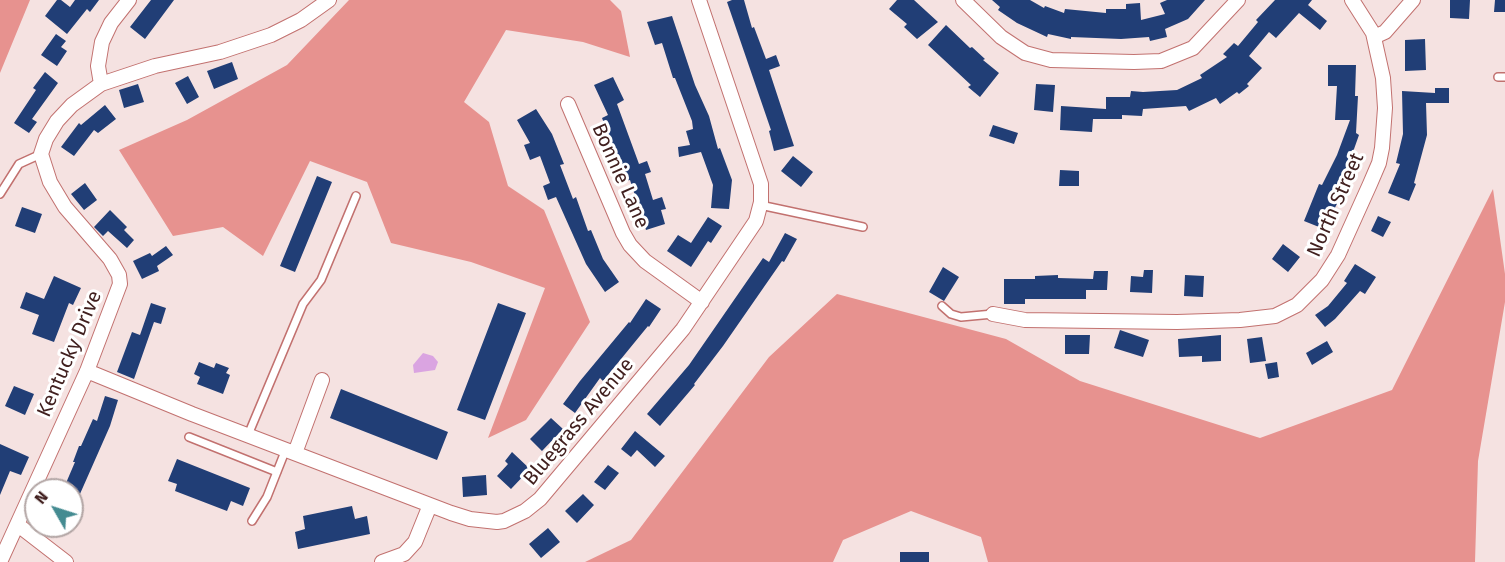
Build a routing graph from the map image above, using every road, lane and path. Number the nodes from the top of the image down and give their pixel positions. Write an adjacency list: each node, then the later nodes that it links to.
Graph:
1 (129, 0): 9 (street)
2 (329, 0): 9 (street)
3 (699, 0): 14 (street, Bluegrass Avenue)
4 (963, 0): 5 (street)
5 (1238, 0)
6 (1352, 0): 8 (street, North Street)
7 (1413, 0): 8 (street)
8 (1374, 37): 18 (street, North Street)
9 (101, 84): 11 (street)
10 (568, 104): 16 (street, Bonnie Lane)
11 (41, 154): 12 (lane); 19 (street, Kentucky Drive)
12 (0, 194)
13 (356, 196): 21 (lane)
14 (760, 206): 15 (lane); 16 (street, Bluegrass Avenue)
15 (863, 227)
16 (702, 302): 25 (street, Bluegrass Avenue)
17 (942, 306): 18 (lane)
18 (993, 314)
19 (87, 371): 21 (street, Bluegrass Avenue); 27 (street, Kentucky Drive)
20 (322, 380): 23 (street)
21 (248, 435): 23 (street, Bluegrass Avenue)
22 (189, 437): 24 (lane)
23 (290, 451): 24 (lane); 25 (street, Bluegrass Avenue)
24 (277, 472): 26 (lane)
25 (430, 505): 30 (street)
26 (252, 521)
27 (18, 525): 28 (street, Kentucky Drive); 29 (street)
28 (0, 562)
29 (66, 562)
30 (382, 562)

